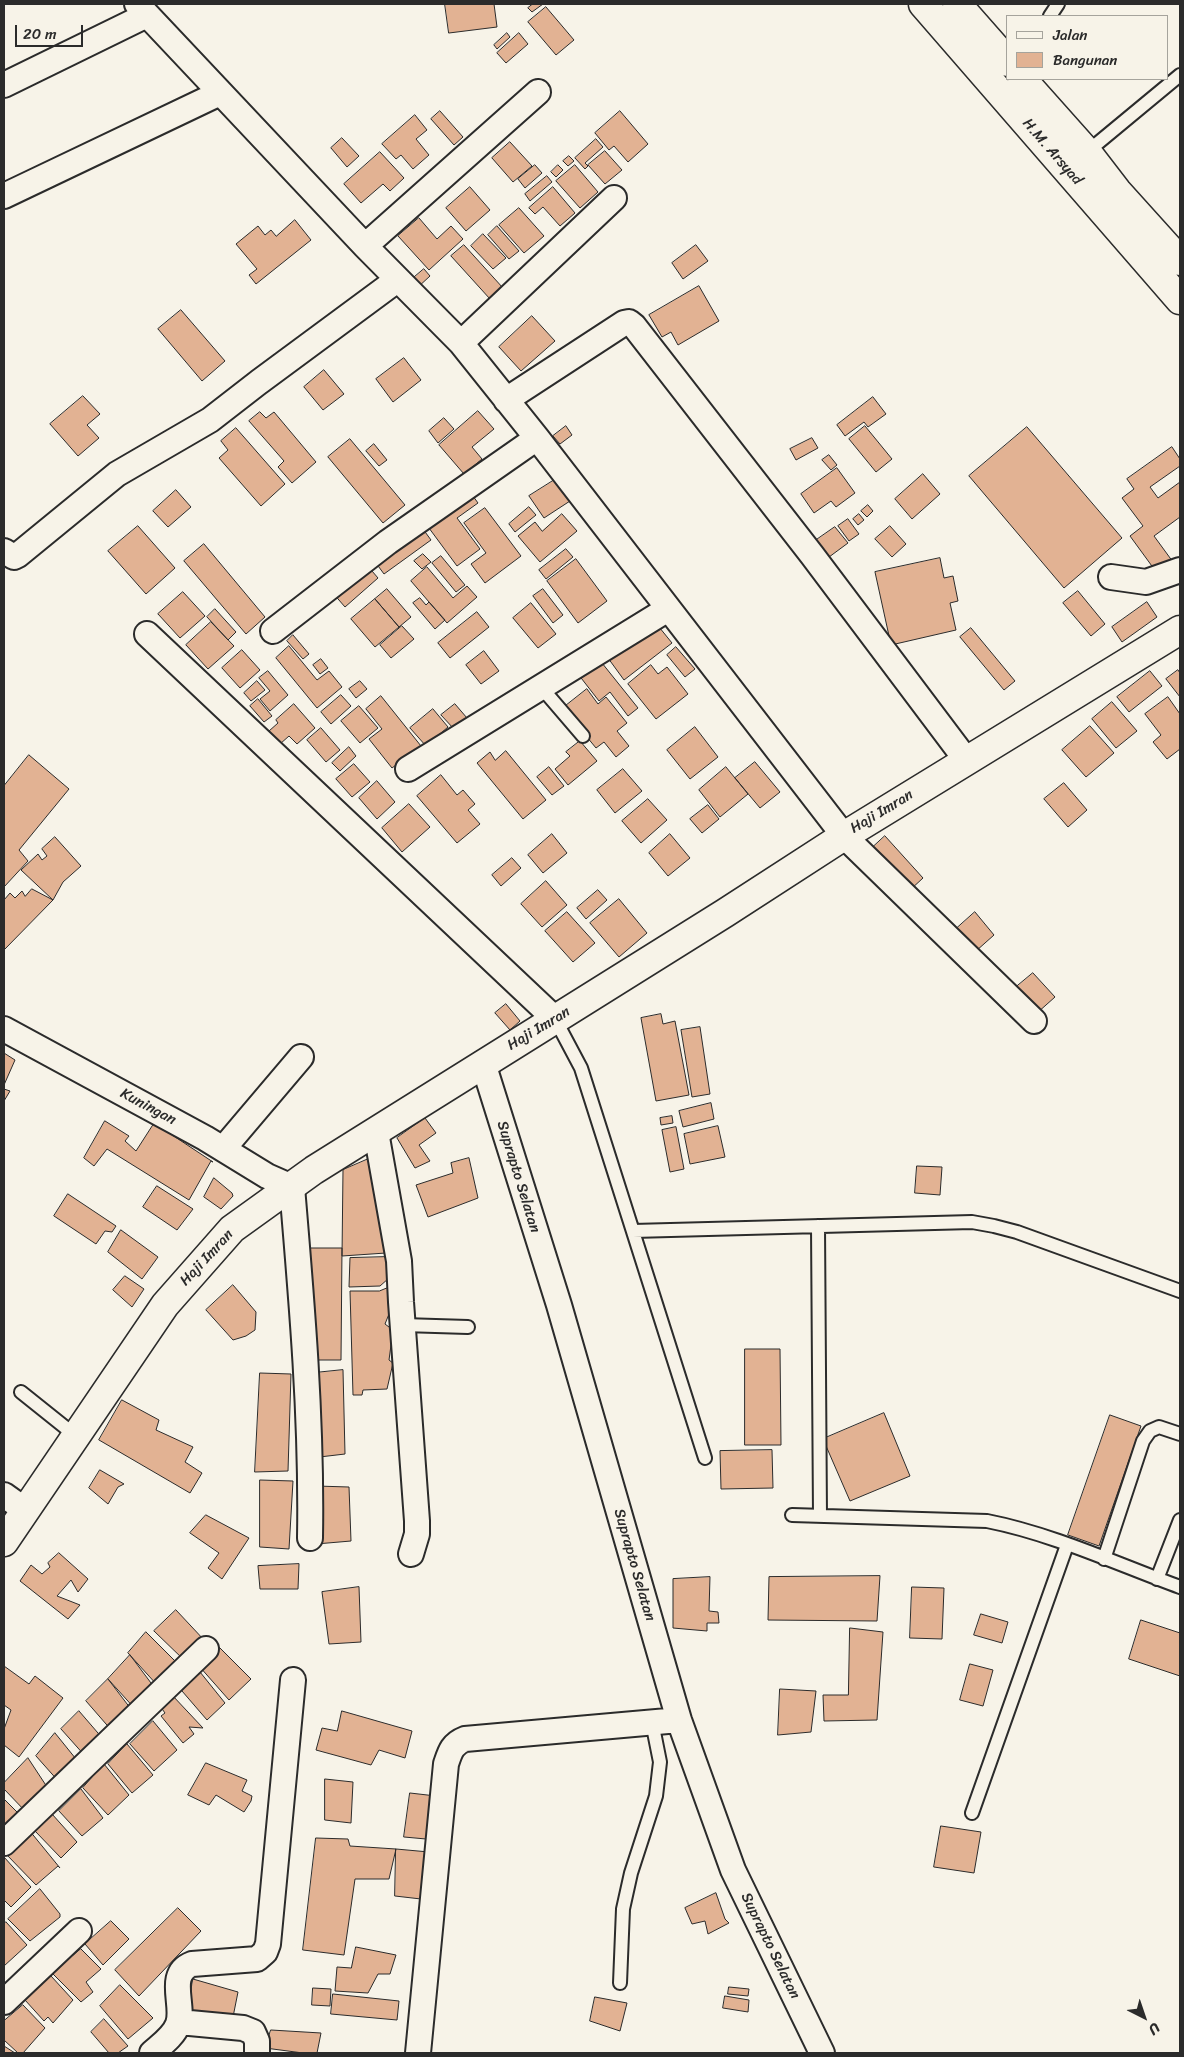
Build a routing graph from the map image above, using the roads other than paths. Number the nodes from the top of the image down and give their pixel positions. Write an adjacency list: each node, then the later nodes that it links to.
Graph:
1 (923, 4): 15 (street, H.M. Arsyad)
2 (957, 4): 6 (street)
3 (1058, 4): 5 (lane)
4 (142, 9): 9 (street); 11 (street)
5 (1051, 15)
6 (1006, 60)
7 (1180, 75): 12 (lane)
8 (1023, 80): 12 (street, H.M. Arsyad)
9 (4, 84)
10 (538, 92): 16 (street)
11 (220, 93): 13 (street); 16 (street)
12 (1087, 152): 15 (street, H.M. Arsyad)
13 (4, 196)
14 (614, 198): 20 (street)
15 (1146, 240): 17 (street, H.M. Arsyad); 19 (street, H.M. Arsyad)
16 (365, 246): 18 (street)
17 (1180, 261)
18 (397, 280): 20 (street); 23 (street)
19 (1180, 300)
20 (461, 343): 21 (street)
21 (506, 400): 22 (street); 32 (street)
22 (537, 438): 26 (street); 28 (street)
23 (4, 551)
24 (1180, 570): 25 (street)
25 (1111, 577)
26 (668, 609): 30 (street); 34 (street)
27 (1180, 630): 32 (street, Haji Imran)
28 (273, 631)
29 (147, 634): 35 (street)
30 (541, 687): 31 (lane); 33 (street)
31 (583, 736)
32 (967, 761): 34 (street, Haji Imran)
33 (408, 768)
34 (844, 836): 35 (street, Haji Imran); 36 (street)
35 (555, 1020): 39 (street, Haji Imran); 44 (lane)
36 (1034, 1021)
37 (4, 1029): 41 (street, Kuningan)
38 (300, 1057): 41 (street)
39 (483, 1063): 40 (street, Haji Imran); 65 (street, Suprapto Selatan)
40 (376, 1132): 42 (street, Haji Imran); 46 (street)
41 (223, 1149): 42 (street, Kuningan)
42 (292, 1187): 50 (street, Haji Imran); 56 (street)
43 (818, 1226): 44 (lane); 45 (lane); 54 (lane)
44 (633, 1231): 51 (lane)
45 (1180, 1291)
46 (403, 1325): 47 (lane); 59 (street)
47 (468, 1327)
48 (21, 1392): 50 (lane)
49 (1180, 1434): 60 (lane)
50 (76, 1436): 52 (street, Haji Imran)
51 (704, 1458)
52 (14, 1503): 57 (street, Haji Imran)
53 (792, 1516): 54 (lane)
54 (820, 1516): 58 (lane)
55 (1180, 1520): 61 (lane)
56 (310, 1538)
57 (4, 1542)
58 (1067, 1545): 60 (lane); 67 (lane)
59 (411, 1554)
60 (1104, 1559): 61 (lane)
61 (1157, 1579): 62 (lane)
62 (1180, 1588)
63 (206, 1648): 68 (street)
64 (293, 1680): 72 (street)
65 (679, 1720): 66 (street); 76 (street, Suprapto Selatan)
66 (652, 1722): 70 (lane); 75 (street)
67 (972, 1813)
68 (4, 1843)
69 (79, 1931): 71 (street)
70 (620, 1984)
71 (4, 2002)
72 (179, 2022): 73 (street); 74 (street)
73 (152, 2053)
74 (257, 2053)
75 (418, 2053)
76 (822, 2053)

